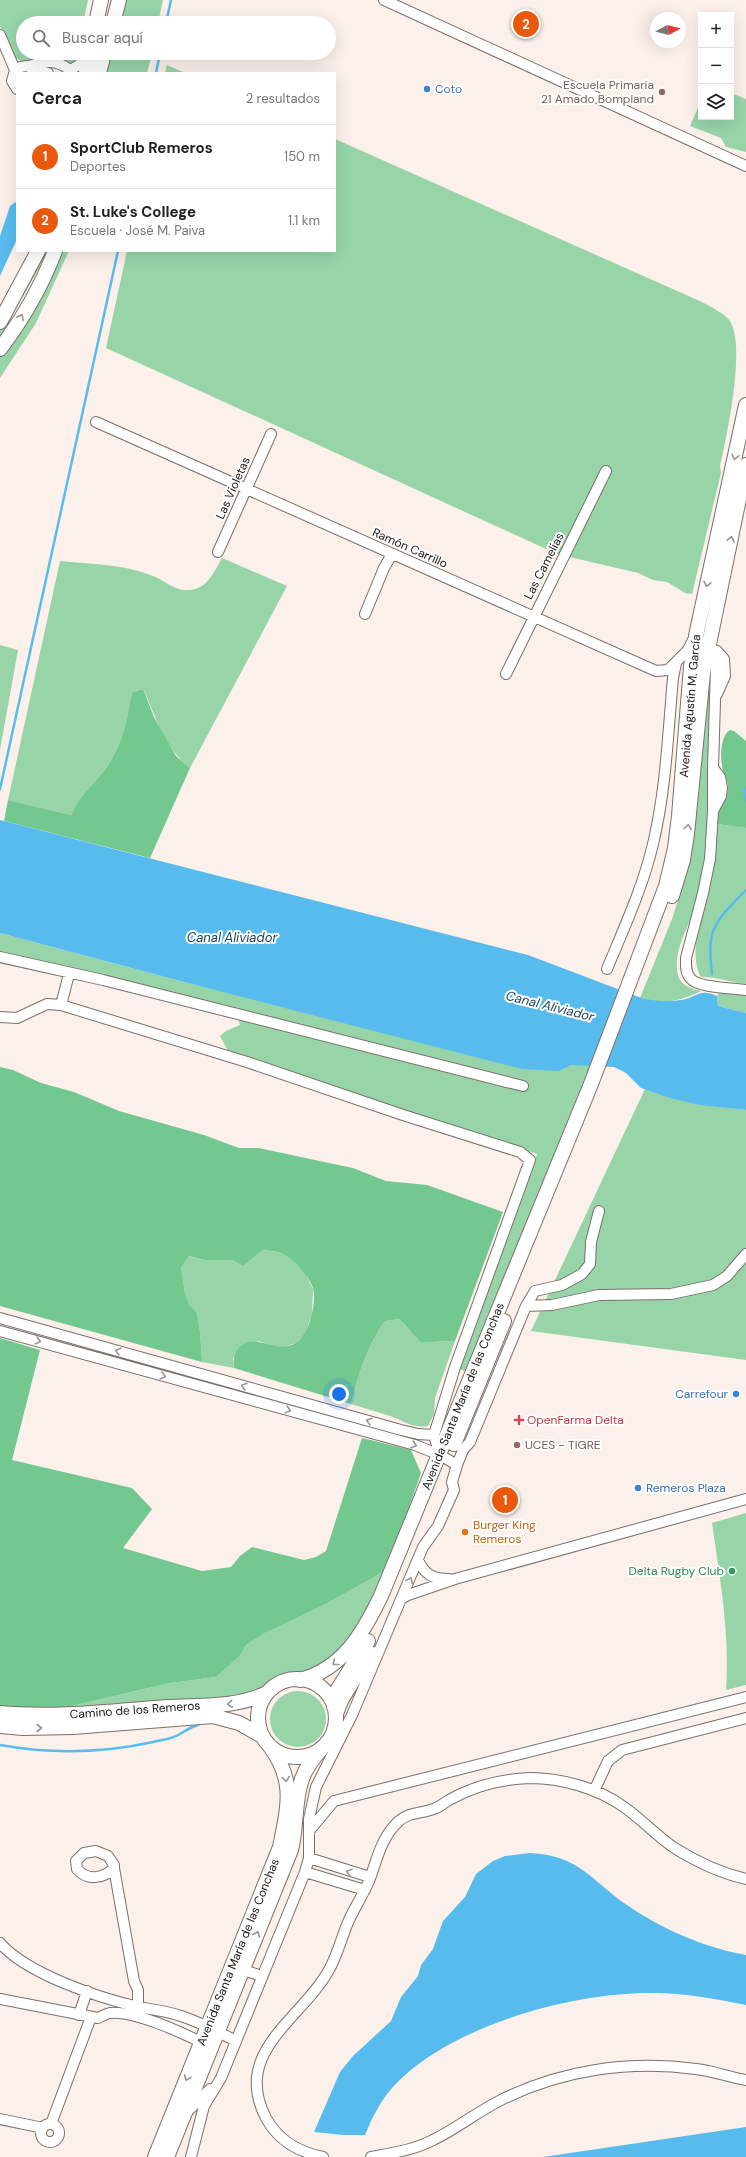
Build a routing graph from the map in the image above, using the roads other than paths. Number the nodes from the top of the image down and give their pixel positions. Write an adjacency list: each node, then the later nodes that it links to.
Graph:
1 (101, 0): 4 (main road)
2 (119, 0): 5 (main road)
3 (384, 0): 17 (street)
4 (98, 16)
5 (115, 16)
6 (0, 35): 10 (street)
7 (83, 60): 12 (street)
8 (88, 60): 14 (main road)
9 (102, 60): 15 (main road)
10 (15, 70): 11 (street); 16 (street)
11 (33, 70): 12 (street); 13 (street)
12 (68, 71)
13 (43, 72)
14 (86, 72)
15 (99, 72)
16 (16, 87)
17 (727, 155): 18 (street); 19 (street)
18 (746, 158)
19 (746, 166)
20 (37, 252): 22 (main road)
21 (55, 252): 23 (main road, one-way to 21)
22 (0, 322)
23 (0, 349)
24 (746, 405): 34 (main road, Avenida Agustín M. García, one-way to 34)
25 (96, 422): 29 (street, Ramón Carrillo)
26 (271, 434): 29 (street, Las Violetas)
27 (746, 469): 35 (main road, Avenida Agustín M. García, one-way to 27)
28 (606, 471): 33 (street, Las Camelias)
29 (246, 488): 30 (street, Las Violetas); 31 (street, Ramón Carrillo)
30 (218, 552)
31 (392, 554): 32 (street); 33 (street, Ramón Carrillo)
32 (365, 614)
33 (533, 617): 36 (street, Ramón Carrillo); 37 (street, Las Camelias)
34 (697, 631): 36 (street, Ramón Carrillo); 41 (main road, Avenida Agustín M. García)
35 (707, 649): 41 (main road, Avenida Agustín M. García, one-way to 35); 42 (street)
36 (676, 663): 39 (street)
37 (506, 674)
38 (0, 957): 40 (street)
39 (607, 969)
40 (69, 974): 43 (street); 45 (street)
41 (635, 983): 46 (main road)
42 (746, 990)
43 (61, 1005): 44 (street); 57 (street)
44 (0, 1016)
45 (523, 1086)
46 (594, 1086): 56 (main road, Avenida Santa María de las Conchas); 59 (main road, Avenida Santa María de las Conchas)
47 (599, 1211): 49 (street)
48 (746, 1254): 49 (street)
49 (526, 1306): 58 (street)
50 (0, 1318): 52 (street, one-way to 50)
51 (0, 1331): 53 (street, one-way to 53)
52 (140, 1357): 53 (street); 54 (street, one-way to 52)
53 (136, 1368): 55 (street, one-way to 55)
54 (319, 1407): 55 (street); 57 (street, one-way to 54)
55 (317, 1418): 59 (street, one-way to 59)
56 (460, 1431): 58 (street); 59 (main road, Avenida Santa María de las Conchas)
57 (434, 1435): 59 (street)
58 (463, 1450): 59 (street)
59 (448, 1460): 61 (street); 65 (main road, Avenida Santa María de las Conchas, one-way to 65); 68 (main road, Avenida Santa María de las Conchas)
60 (746, 1499): 62 (street)
61 (418, 1560): 62 (street); 63 (street, one-way to 61)
62 (455, 1579): 63 (street)
63 (401, 1599): 64 (street)
64 (382, 1641): 71 (street); 76 (street)
65 (300, 1680): 66 (main road); 68 (main road)
66 (267, 1693): 69 (main road, Camino de los Remeros, one-way to 69); 73 (main road)
67 (746, 1697): 76 (street)
68 (334, 1708): 71 (main road)
69 (0, 1713)
70 (746, 1718): 75 (street)
71 (335, 1722): 74 (main road)
72 (0, 1726): 73 (main road, Camino de los Remeros, one-way to 73)
73 (265, 1740): 74 (main road); 94 (main road, Avenida Santa María de las Conchas, one-way to 94)
74 (322, 1748): 84 (main road, Avenida Santa María de las Conchas, one-way to 74)
75 (594, 1791): 80 (street); 81 (street)
76 (309, 1831): 77 (street)
77 (309, 1858): 79 (street); 80 (street, one-way to 77)
78 (114, 1868): 89 (street)
79 (305, 1872): 82 (street); 85 (street)
80 (370, 1877): 82 (street)
81 (746, 1879)
82 (365, 1890): 104 (street)
83 (0, 1944): 86 (street)
84 (243, 1970): 85 (street); 94 (main road, Avenida Santa María de las Conchas)
85 (262, 1976): 95 (street)
86 (87, 1991): 88 (street); 91 (street)
87 (0, 1999): 91 (street)
88 (114, 2000): 89 (street); 90 (street)
89 (139, 2007): 93 (street); 94 (street)
90 (112, 2013): 92 (street); 93 (street)
91 (79, 2015): 92 (street)
92 (91, 2017): 100 (street)
93 (137, 2018): 96 (street)
94 (212, 2029): 95 (street); 96 (main road, Avenida Santa María de las Conchas)
95 (236, 2041): 97 (street)
96 (206, 2045): 99 (main road, Avenida Santa María de las Conchas); 101 (main road, Avenida Santa María de las Conchas, one-way to 101)
97 (221, 2078): 99 (street); 103 (street)
98 (746, 2080): 105 (street)
99 (182, 2118): 102 (main road, Avenida Santa María de las Conchas)
100 (0, 2119)
101 (155, 2157)
102 (167, 2157)
103 (191, 2157)
104 (323, 2157)
105 (371, 2157)

